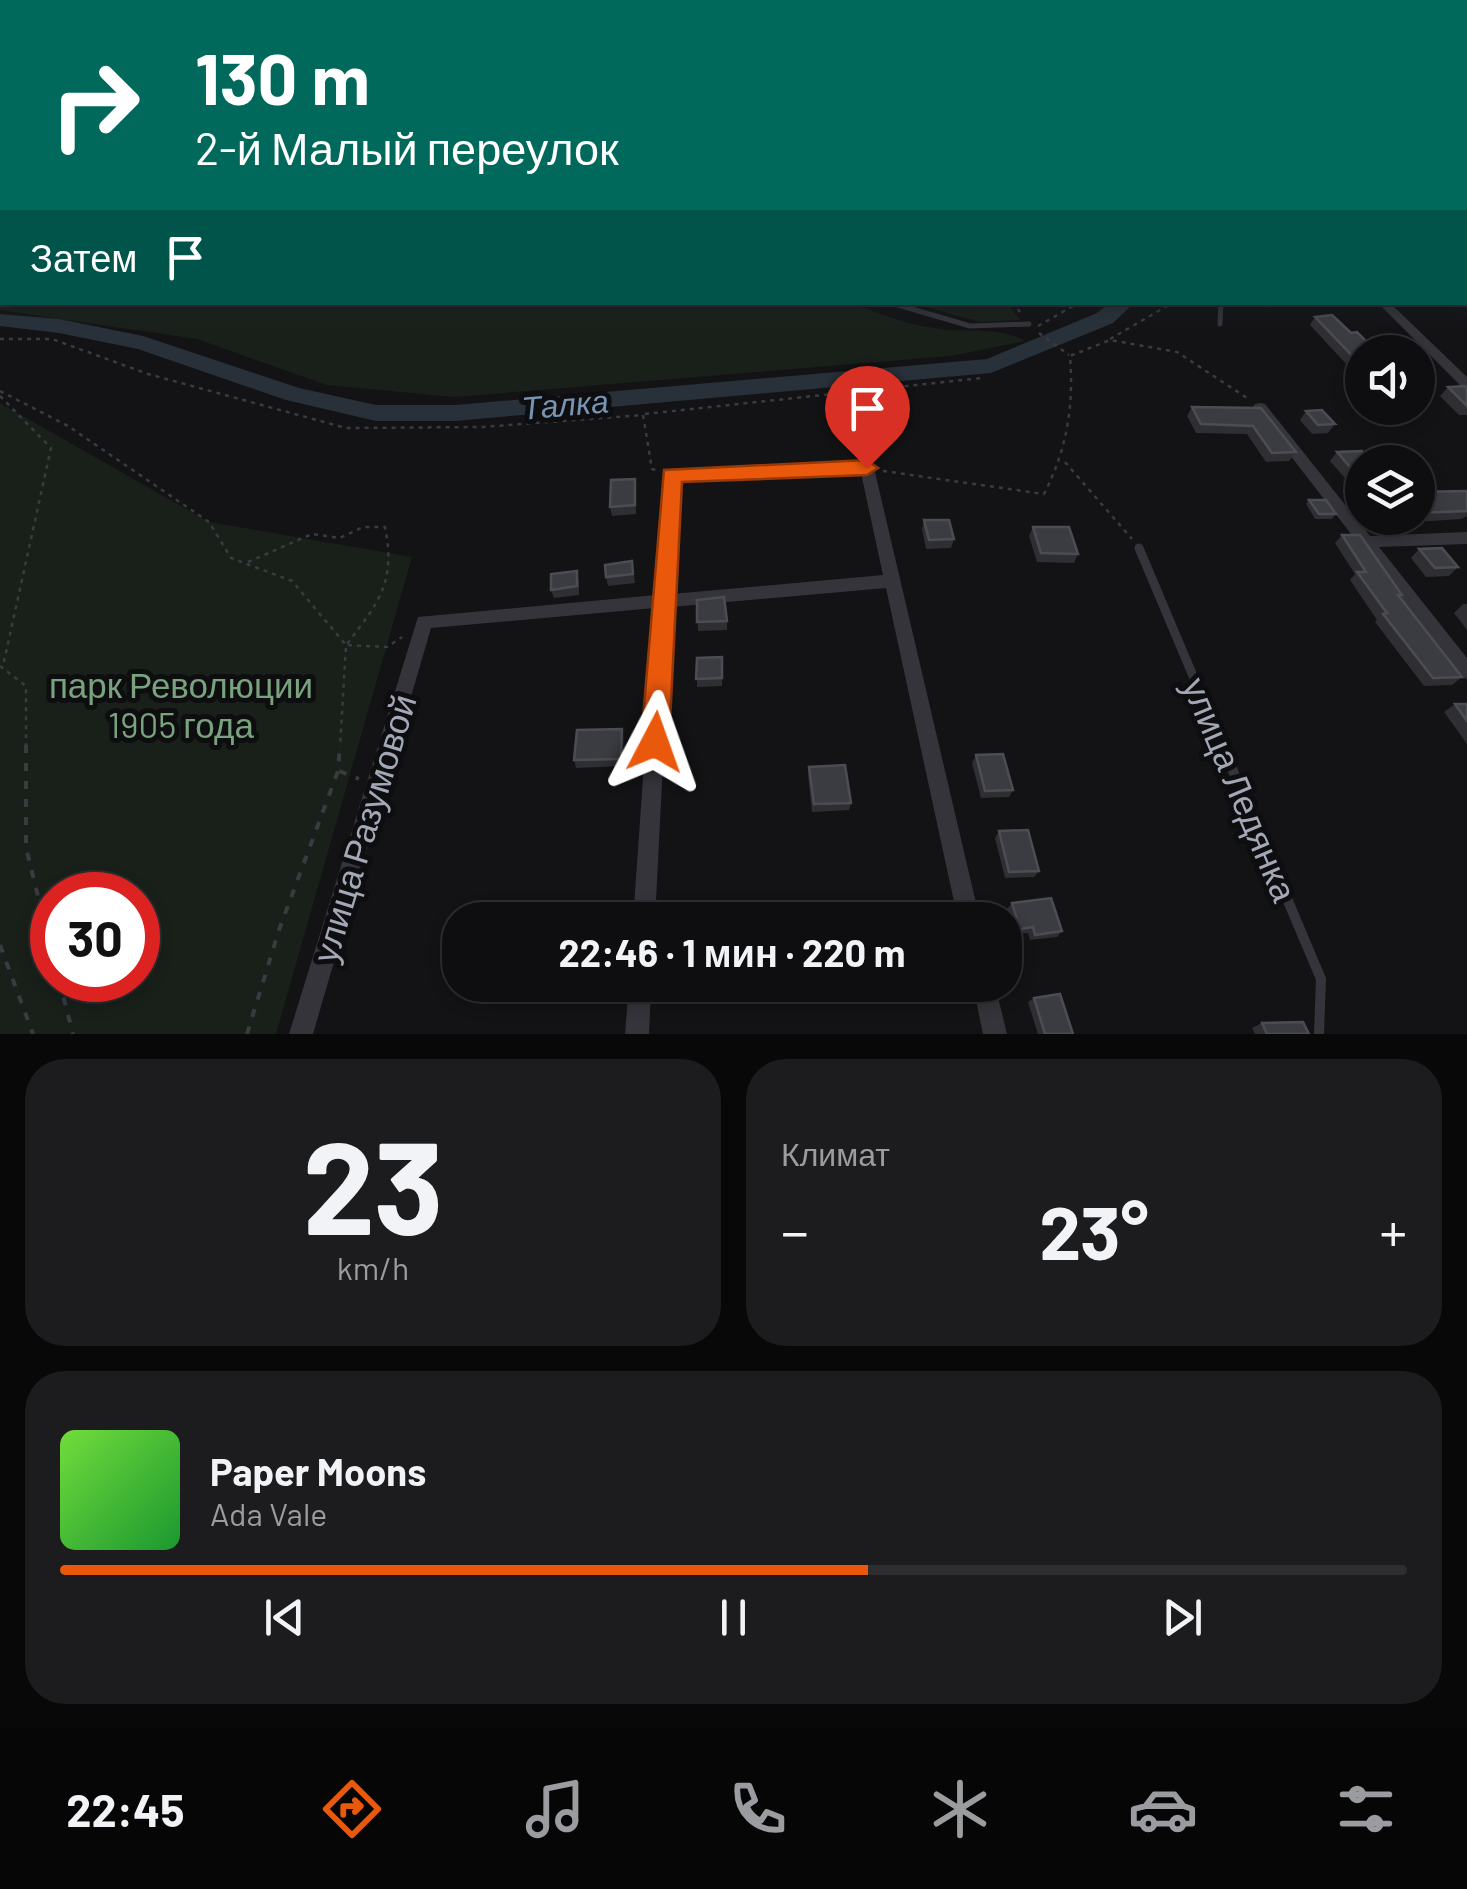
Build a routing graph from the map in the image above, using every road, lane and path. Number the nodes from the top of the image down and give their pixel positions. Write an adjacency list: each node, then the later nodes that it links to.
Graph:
1 (898, 305): 7 (lane)
2 (1074, 305): 7 (path)
3 (1169, 305): 9 (path)
4 (1221, 305): 6 (lane)
5 (1385, 305): 12 (street)
6 (1220, 324)
7 (1031, 326): 10 (path)
8 (0, 339): 15 (path)
9 (1110, 340): 10 (path); 14 (path)
10 (1070, 356): 16 (path)
11 (982, 378): 15 (path)
12 (1467, 384)
13 (0, 394): 22 (path); 27 (path)
14 (1260, 407): 20 (street)
15 (643, 414): 18 (path)
16 (1063, 460): 17 (path); 21 (path)
17 (867, 468): 18 (street); 23 (street)
18 (671, 475): 24 (street)
19 (1467, 538): 20 (street)
20 (1368, 542): 28 (street)
21 (1140, 548): 44 (lane, улица Ледянка)
22 (246, 563): 26 (path); 26 (path)
23 (892, 581): 24 (street); 33 (street)
24 (664, 600): 25 (street); 32 (street)
25 (424, 622): 26 (path); 30 (street, улица Разумовой)
26 (346, 645): 29 (path)
27 (1, 667): 31 (path)
28 (1467, 672)
29 (338, 770): 30 (path); 40 (path)
30 (375, 786): 41 (street, улица Разумовой)
31 (32, 872)
32 (645, 902)
33 (965, 902)
34 (0, 944): 38 (path)
35 (65, 1002): 39 (path)
36 (639, 1002): 42 (street)
37 (987, 1002): 43 (street)
38 (34, 1034)
39 (73, 1034)
40 (247, 1034)
41 (301, 1034)
42 (637, 1034)
43 (994, 1034)
44 (1319, 1034)

